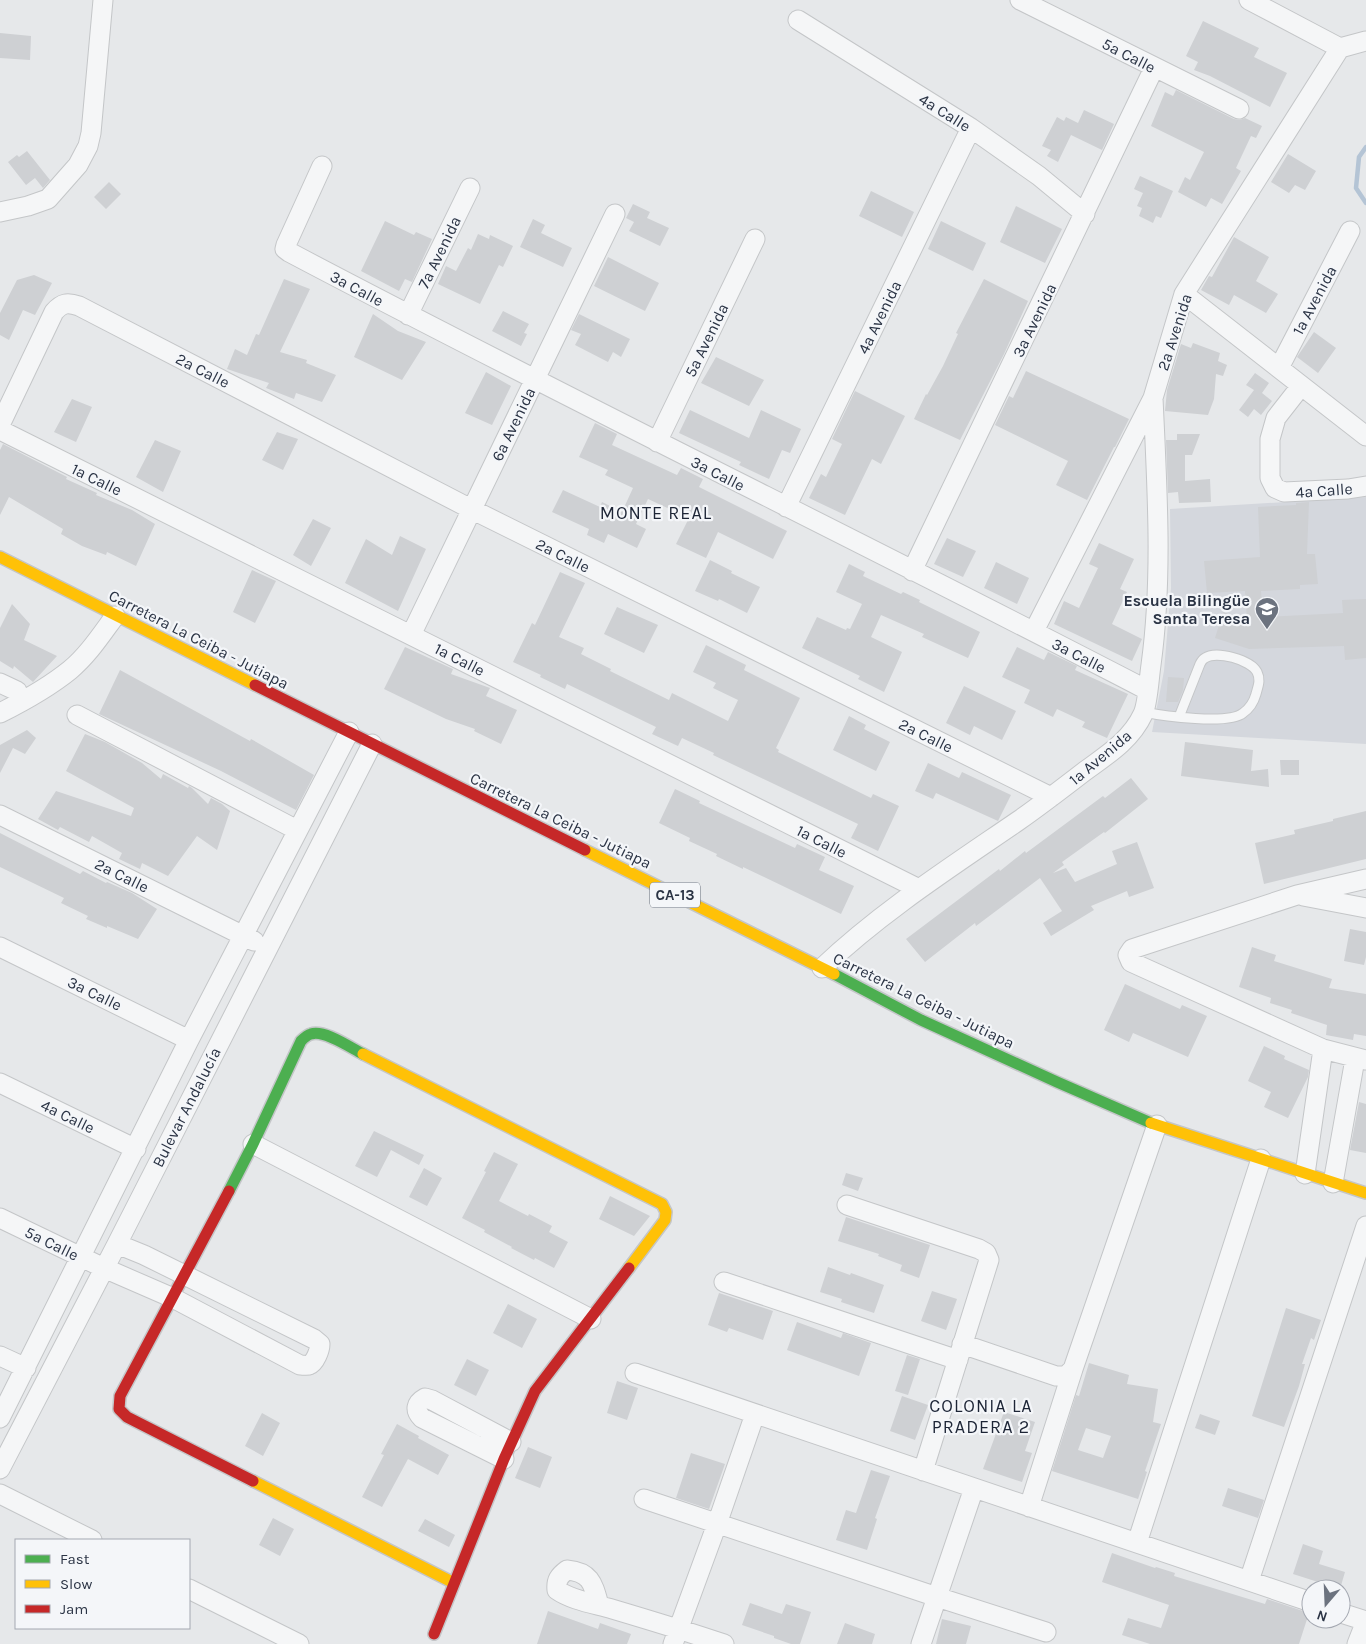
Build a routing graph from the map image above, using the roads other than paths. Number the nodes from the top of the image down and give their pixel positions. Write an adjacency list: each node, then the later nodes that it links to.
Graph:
1 (103, 0): 12 (street)
2 (1020, 0): 7 (street, 5a Calle)
3 (1249, 0): 6 (street)
4 (798, 20): 9 (street, 4a Calle)
5 (1366, 41): 6 (street)
6 (1340, 48): 17 (street, 2a Avenida)
7 (1154, 68): 8 (street, 5a Calle); 14 (street, 3a Avenida)
8 (1239, 109)
9 (972, 128): 14 (street, 4a Calle); 28 (street, 4a Avenida)
10 (322, 166): 18 (street, 3a Calle)
11 (470, 188): 18 (street, 7a Avenida)
12 (0, 212)
13 (615, 214): 20 (street, 6a Avenida)
14 (1085, 214): 31 (street, 3a Avenida)
15 (1350, 231): 19 (street, 1a Avenida)
16 (755, 239): 26 (street, 5a Avenida)
17 (1184, 294): 19 (street); 22 (street, 2a Avenida)
18 (408, 315): 20 (street, 3a Calle)
19 (1278, 368): 21 (street)
20 (535, 380): 26 (street, 3a Calle); 29 (street, 6a Avenida)
21 (1302, 386): 25 (street); 27 (street, 4a Calle)
22 (1153, 398): 33 (street, 2a Avenida); 35 (street, 1a Avenida)
23 (0, 425): 29 (street, 2a Calle)
24 (0, 430): 34 (street, 1a Calle)
25 (1366, 436)
26 (657, 442): 28 (street, 3a Calle)
27 (1366, 486)
28 (786, 507): 31 (street, 3a Calle)
29 (471, 510): 34 (street, 6a Avenida); 42 (street, 2a Calle)
30 (0, 557): 32 (street, Carretera La Ceiba - Jutiapa / CA-13)
31 (912, 571): 33 (street, 3a Calle)
32 (115, 616): 37 (street); 40 (street, Carretera La Ceiba - Jutiapa / CA-13)
33 (1034, 631): 35 (street, 3a Calle)
34 (411, 635): 46 (street, 1a Calle)
35 (1147, 690): 36 (street, 1a Avenida)
36 (1144, 712): 39 (lane); 42 (street, 1a Avenida)
37 (0, 713)
38 (77, 715): 44 (street)
39 (1179, 717): 39 (lane)
40 (349, 732): 41 (street, Carretera La Ceiba - Jutiapa / CA-13); 44 (street, Bulevar Andalucía)
41 (372, 744): 51 (street, Bulevar Andalucía); 52 (street, Carretera La Ceiba - Jutiapa / CA-13)
42 (1051, 797): 46 (street, 1a Avenida)
43 (0, 815): 49 (street, 2a Calle)
44 (297, 830): 49 (street, Bulevar Andalucía)
45 (1366, 879): 47 (street)
46 (919, 889): 52 (street, 1a Avenida)
47 (1297, 895): 48 (street); 54 (street)
48 (1366, 908)
49 (244, 935): 51 (street, 2a Calle); 53 (street, Bulevar Andalucía)
50 (0, 947): 53 (street, 3a Calle)
51 (267, 948): 67 (street, Bulevar Andalucía)
52 (822, 968): 57 (street, Carretera La Ceiba - Jutiapa / CA-13)
53 (189, 1040): 59 (street, Bulevar Andalucía)
54 (1323, 1049): 55 (street); 61 (street)
55 (1361, 1060): 62 (street)
56 (0, 1083): 59 (street, 4a Calle)
57 (1157, 1125): 60 (street, Carretera La Ceiba - Jutiapa / CA-13); 77 (street)
58 (253, 1144): 70 (street); 73 (street); 73 (street)
59 (136, 1149): 68 (street, Bulevar Andalucía)
60 (1261, 1159): 61 (street, Carretera La Ceiba - Jutiapa / CA-13); 89 (street)
61 (1305, 1174): 62 (street, Carretera La Ceiba - Jutiapa / CA-13)
62 (1333, 1183): 63 (street, Carretera La Ceiba - Jutiapa / CA-13)
63 (1366, 1193)
64 (847, 1205): 74 (street)
65 (0, 1218): 68 (street, 5a Calle)
66 (1366, 1226): 90 (street)
67 (117, 1244): 69 (street, Bulevar Andalucía); 70 (street)
68 (82, 1258): 69 (street, 5a Calle); 76 (street, Bulevar Andalucía)
69 (104, 1268): 72 (street, 5a Calle); 81 (street, Bulevar Andalucía)
70 (184, 1276): 72 (street); 72 (street, 5a Calle)
71 (724, 1282): 74 (street)
72 (173, 1298): 91 (street)
73 (591, 1319): 91 (street)
74 (960, 1352): 77 (street); 82 (street)
75 (0, 1356): 76 (street)
76 (26, 1368): 80 (street, Bulevar Andalucía)
77 (1073, 1369): 86 (street)
78 (635, 1373): 79 (street)
79 (755, 1414): 82 (street); 87 (street)
80 (0, 1418)
81 (0, 1469)
82 (923, 1471): 83 (street)
83 (974, 1488): 86 (street); 93 (street)
84 (0, 1494): 88 (street)
85 (644, 1499): 87 (street)
86 (1029, 1507): 89 (street)
87 (717, 1524): 93 (street); 100 (street)
88 (90, 1539)
89 (1136, 1543): 90 (street)
90 (1248, 1581): 94 (street)
91 (454, 1584): 99 (street)
92 (190, 1590): 101 (street)
93 (937, 1597): 98 (street); 103 (street)
94 (1301, 1599)
95 (599, 1605): 100 (street)
96 (1351, 1616): 97 (street)
97 (1366, 1621): 104 (street)
98 (1046, 1632)
99 (434, 1634)
100 (676, 1636): 102 (street)
101 (299, 1644)
102 (724, 1644)
103 (921, 1644)
104 (1357, 1644)

